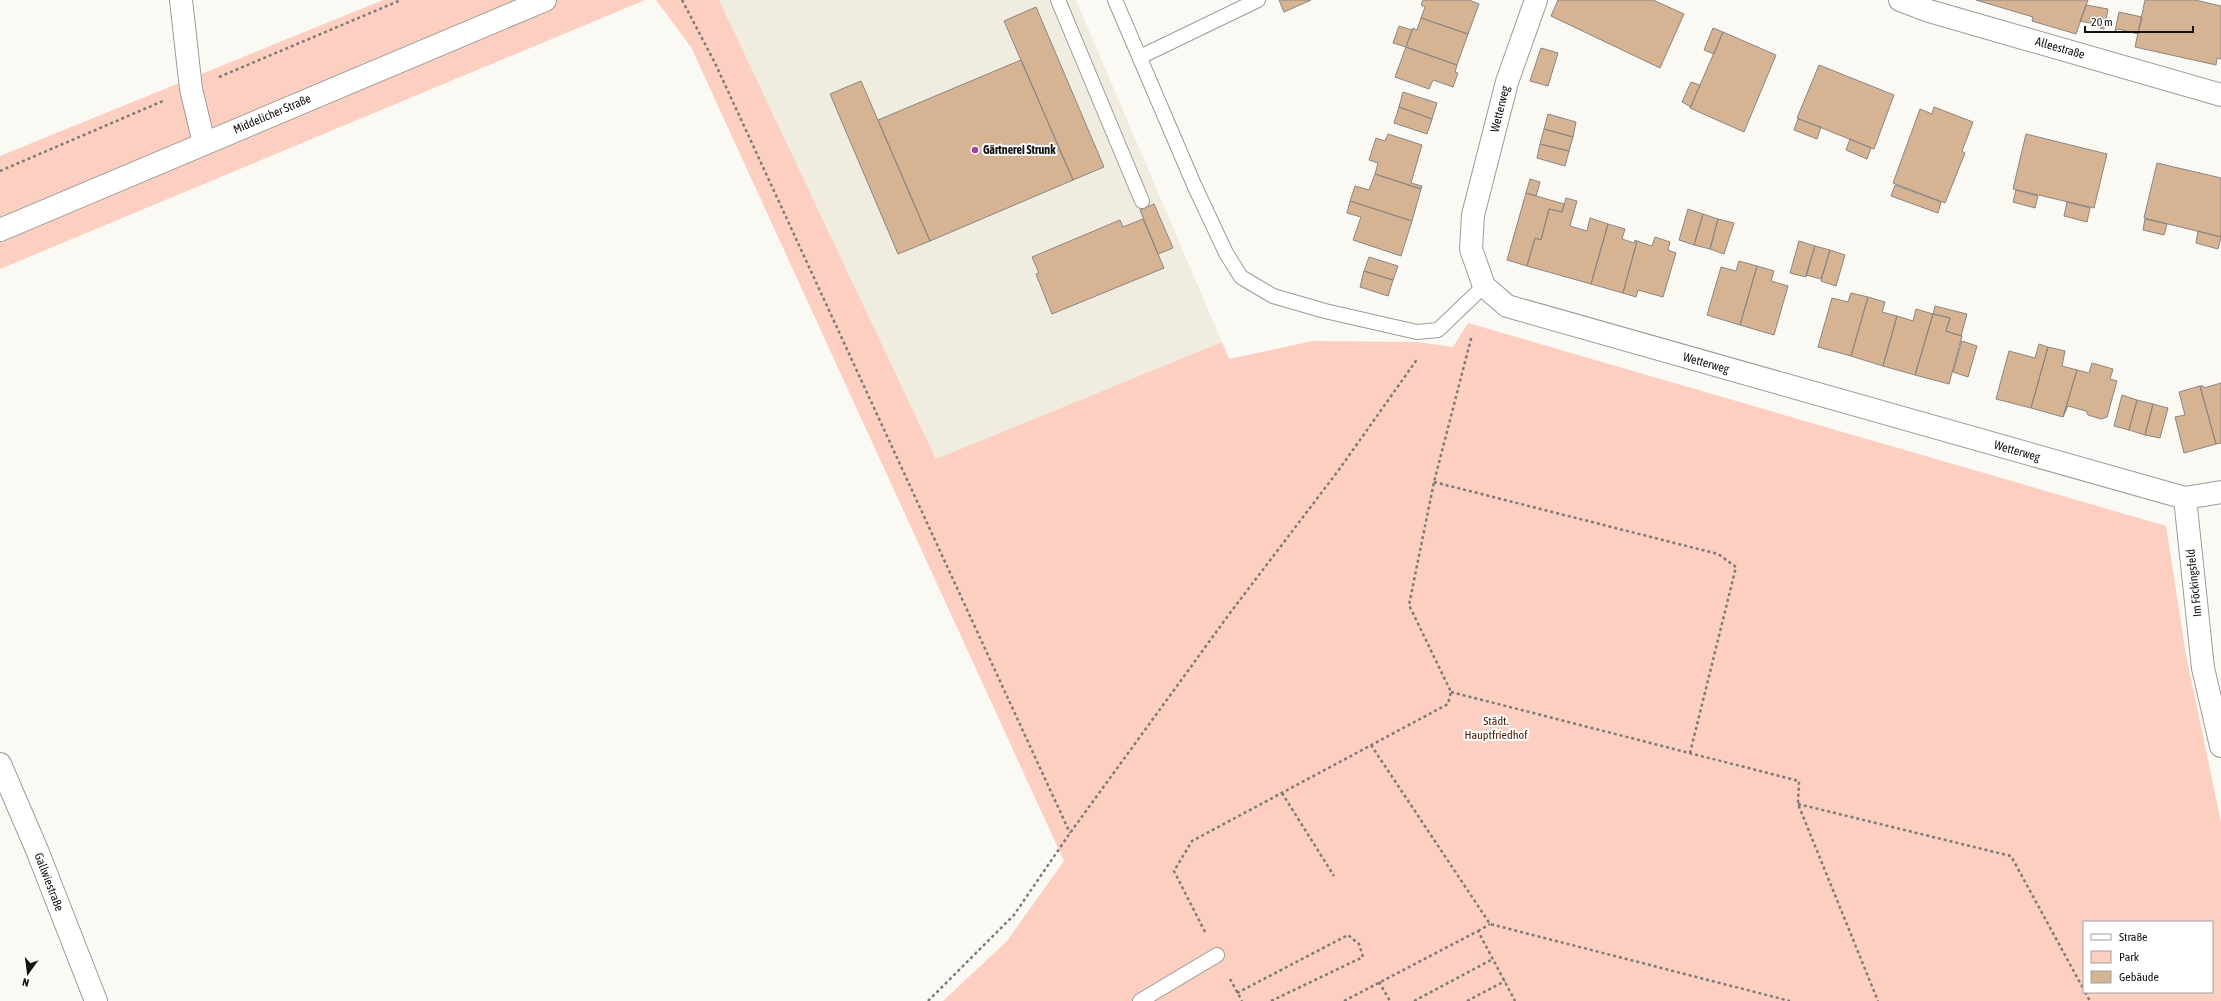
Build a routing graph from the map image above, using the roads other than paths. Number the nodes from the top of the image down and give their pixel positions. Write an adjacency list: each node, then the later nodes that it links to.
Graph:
1 (181, 0): 10 (street)
2 (545, 0): 10 (street, Middelicher Straße)
3 (1058, 0): 11 (lane)
4 (1115, 0): 8 (lane)
5 (1258, 0): 8 (lane)
6 (1536, 0): 13 (street, Wetterweg)
7 (1900, 0): 9 (street, Alleestraße)
8 (1140, 57): 13 (lane)
9 (2221, 95)
10 (204, 143): 12 (street, Middelicher Straße)
11 (1142, 201)
12 (0, 230)
13 (1484, 286): 15 (street, Wetterweg)
14 (2221, 492): 15 (street, Wetterweg)
15 (2185, 498): 16 (street, Im Föckingsfeld)
16 (2212, 670): 17 (street, Im Föckingsfeld)
17 (2221, 746)
18 (0, 764): 20 (street, Gallwiestraße)
19 (1217, 955): 21 (lane)
20 (96, 1001)
21 (1140, 1001)

